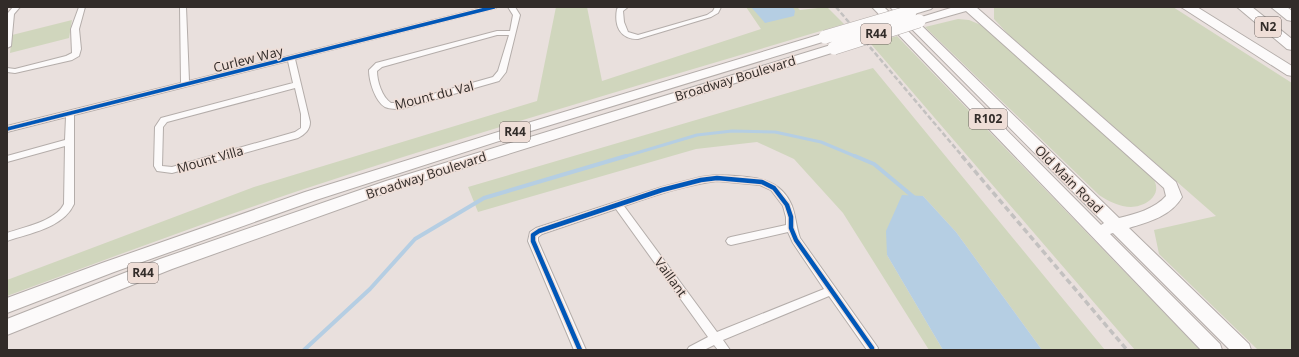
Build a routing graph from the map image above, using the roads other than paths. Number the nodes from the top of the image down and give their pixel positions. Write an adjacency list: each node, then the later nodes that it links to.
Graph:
1 (17, 7): 18 (street)
2 (82, 7): 23 (street)
3 (182, 7): 25 (street)
4 (492, 7): 22 (street, Curlew Way)
5 (511, 7): 17 (street, Mount du Val)
6 (625, 7): 7 (street)
7 (718, 7)
8 (878, 7): 34 (main road, Old Main Road / R102)
9 (896, 7): 32 (main road, Old Main Road / R102)
10 (927, 7): 19 (main road, Broadway Boulevard / R44, bridge)
11 (966, 7): 19 (main road, Broadway Boulevard / R44, bridge)
12 (969, 7): 32 (main road)
13 (1188, 7): 24 (highway)
14 (1244, 7): 21 (highway, N2)
15 (1278, 7): 16 (highway, N2)
16 (1292, 18)
17 (513, 33): 17 (street, Mount du Val)
18 (7, 41): 20 (street)
19 (830, 42): 38 (main road, Broadway Boulevard / R44); 39 (main road, Broadway Boulevard / R44)
20 (7, 46)
21 (1292, 46)
22 (291, 58): 25 (street, Curlew Way); 26 (street, Mount Villa)
23 (7, 70)
24 (1292, 72)
25 (185, 85): 27 (street, Curlew Way)
26 (297, 85): 26 (street, Mount Villa)
27 (70, 114): 28 (street, Curlew Way); 29 (street)
28 (7, 129)
29 (70, 142): 30 (street); 35 (street)
30 (7, 159)
31 (617, 204): 33 (street); 40 (street, Vaillant); 42 (street)
32 (1116, 225): 34 (main road); 46 (main road, Old Main Road / R102)
33 (791, 228): 36 (street); 37 (street)
34 (1098, 231): 45 (main road, Old Main Road / R102)
35 (7, 237)
36 (731, 241)
37 (832, 290): 40 (street); 41 (street)
38 (7, 305)
39 (7, 328)
40 (716, 338): 43 (street); 44 (street, Vaillant)
41 (872, 348)
42 (580, 350)
43 (693, 350)
44 (724, 350)
45 (1213, 350)
46 (1242, 350)

